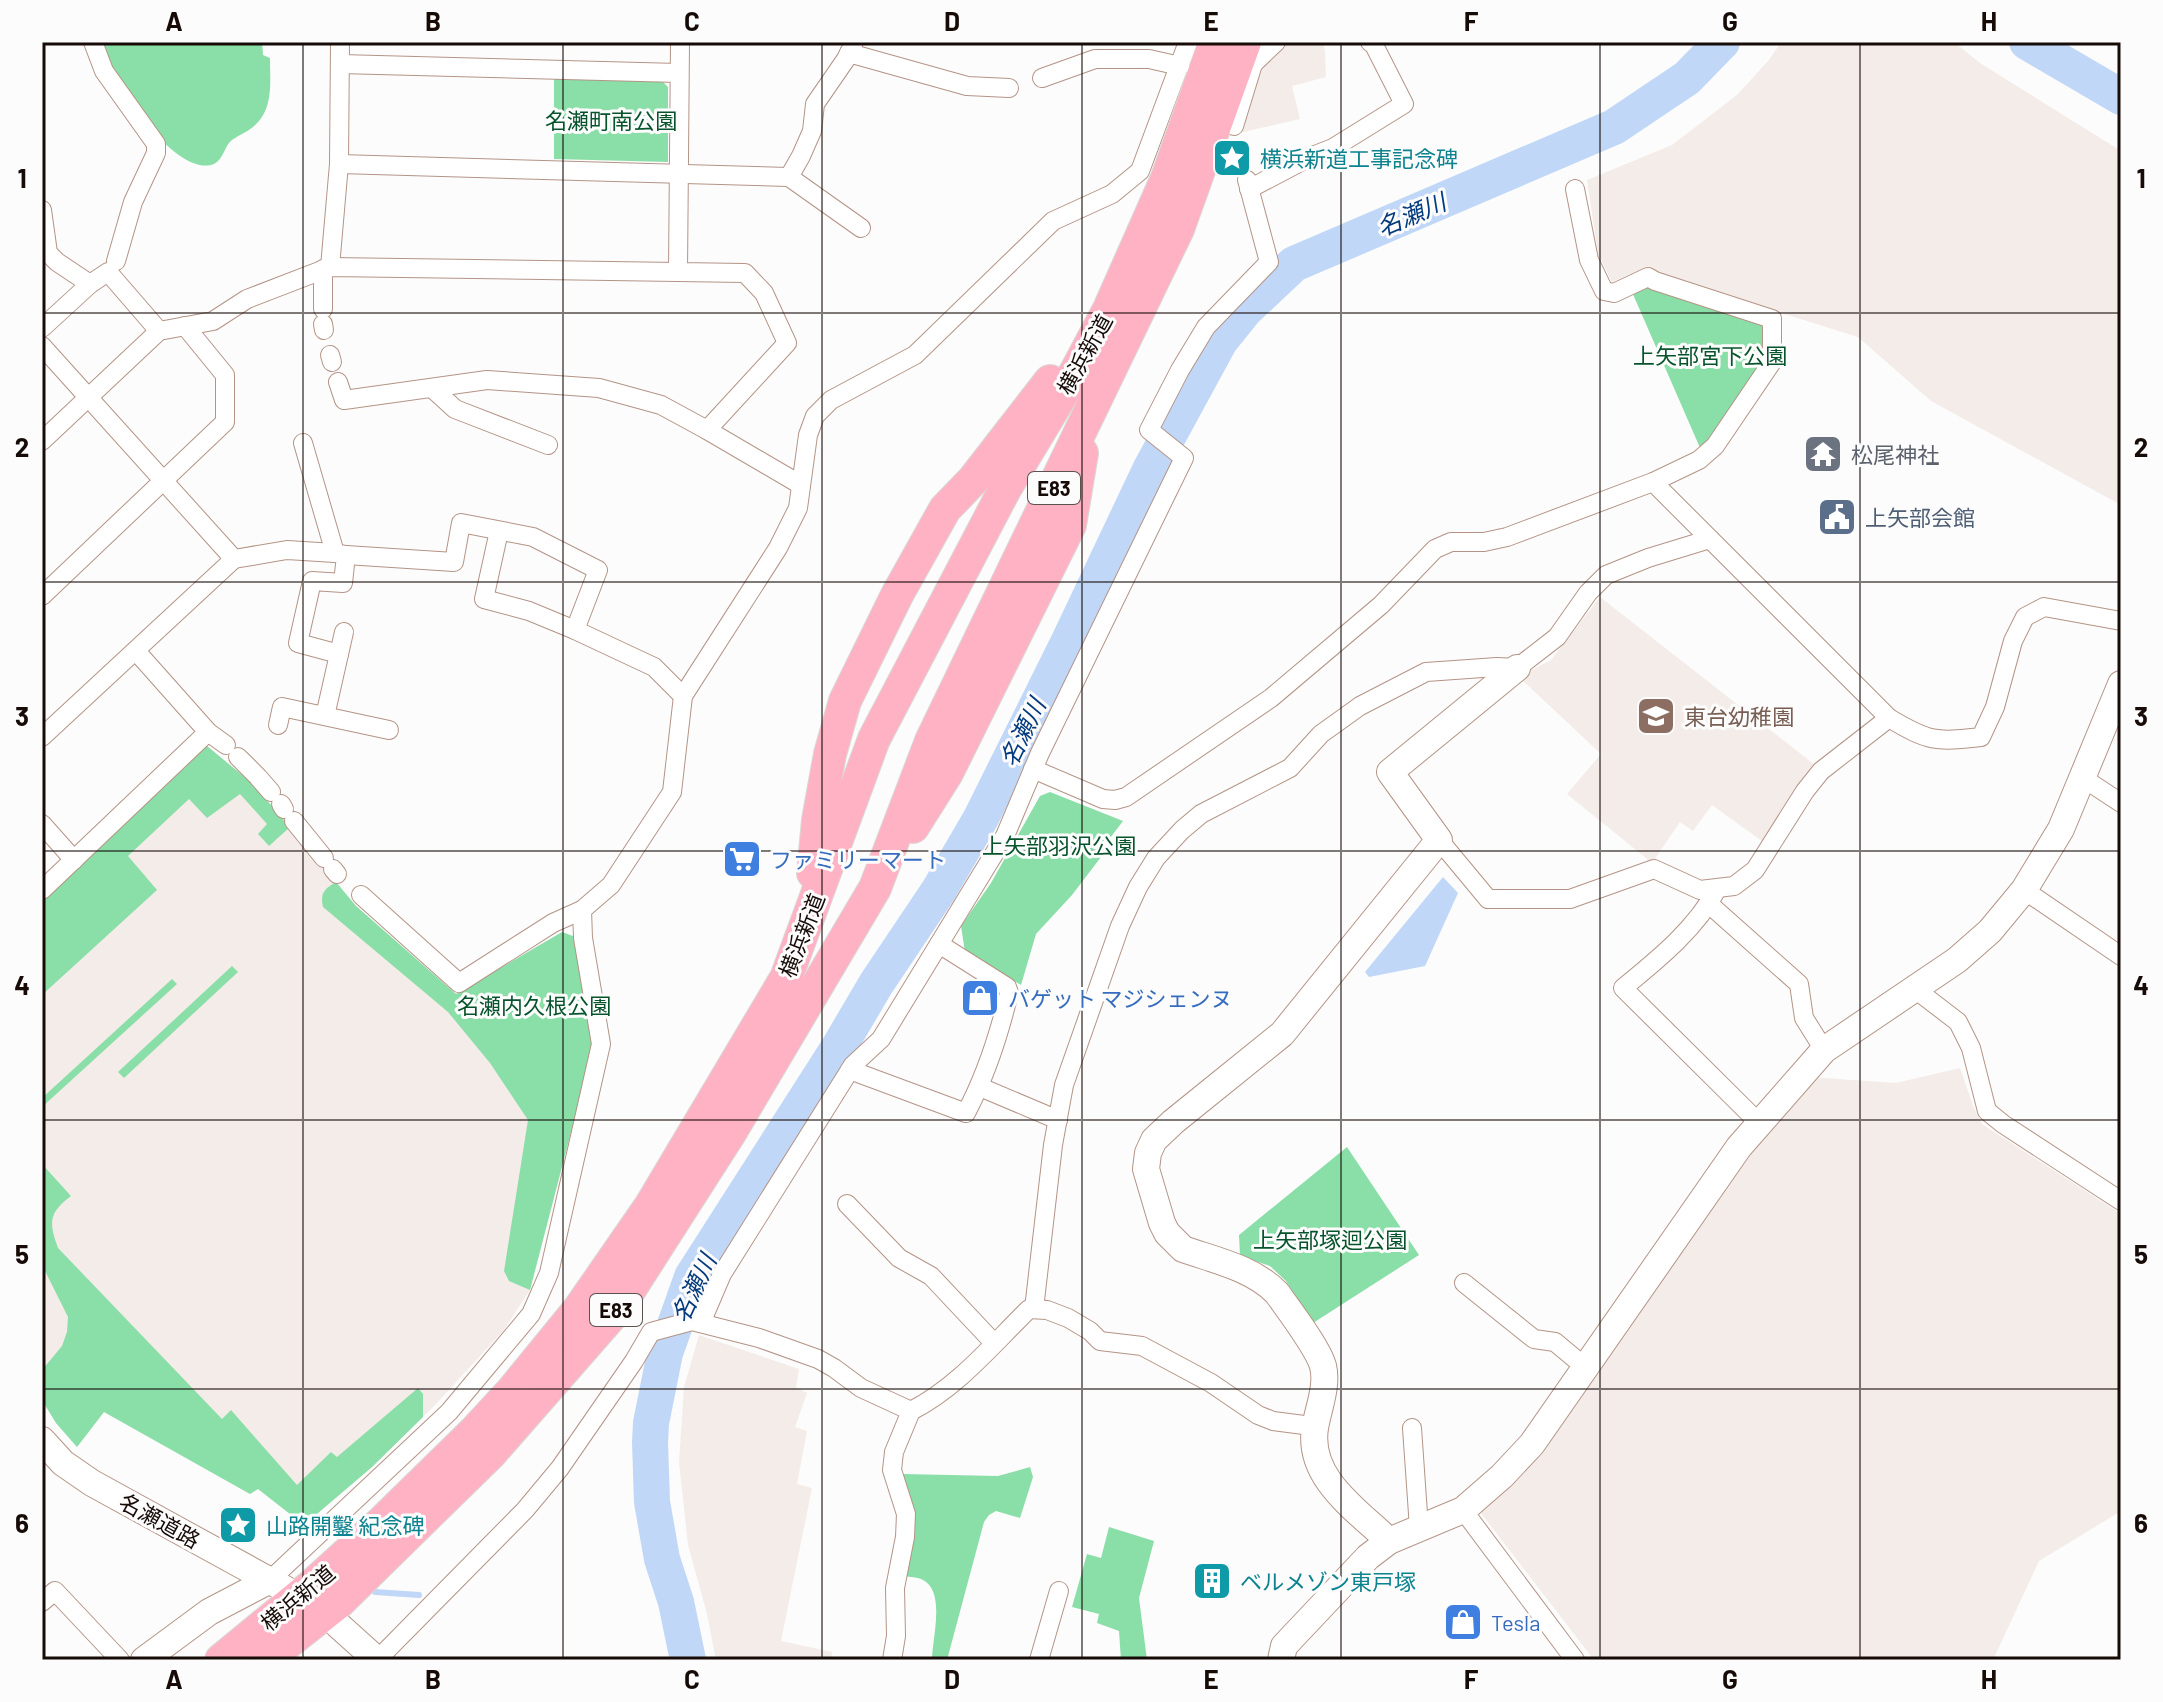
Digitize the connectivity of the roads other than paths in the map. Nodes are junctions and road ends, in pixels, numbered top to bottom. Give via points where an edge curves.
1 (93, 42) edge
2 (340, 42) edge
3 (680, 42) edge
4 (1188, 42) edge
5 (1215, 42) edge
6 (1276, 42) edge
7 (1370, 42) edge
8 (851, 47) edge
9 (1249, 53) edge
10 (340, 64) junction
11 (1180, 66) junction
12 (679, 73) junction
13 (1042, 78) dead end
14 (1230, 87) junction
15 (1009, 88) dead end
16 (1234, 126) joint
17 (339, 164) junction
18 (680, 173) junction
19 (789, 177) junction
20 (1575, 189) dead end
21 (42, 210) edge
22 (861, 228) dead end
23 (112, 267) junction
24 (327, 268) junction
25 (678, 272) junction
26 (90, 284) junction
27 (1109, 309) junction
28 (323, 321) dead end
29 (185, 326) junction
30 (42, 328) edge
31 (159, 331) junction
32 (42, 346) edge
33 (432, 388) junction
34 (341, 391) dead end
35 (90, 397) junction
36 (707, 430) junction
37 (42, 441) edge
38 (303, 443) dead end
39 (548, 445) dead end
40 (164, 480) junction
41 (1653, 482) junction
42 (801, 485) junction
43 (499, 531) junction
44 (1710, 539) junction
45 (341, 554) junction
46 (234, 559) junction
47 (42, 596) edge
48 (2121, 621) edge
49 (575, 630) junction
50 (344, 632) dead end
51 (136, 651) junction
52 (339, 654) junction
53 (1517, 668) junction
54 (2121, 684) edge
55 (683, 696) junction
56 (325, 716) junction
57 (1889, 718) junction
58 (278, 725) dead end
59 (208, 732) junction
60 (42, 737) edge
61 (368, 746) dead end
62 (1033, 769) junction
63 (2083, 778) junction
64 (2121, 803) edge
65 (42, 824) edge
66 (1439, 840) junction
67 (74, 860) junction
68 (42, 890) edge
69 (2024, 890) junction
70 (1713, 896) junction
71 (582, 910) junction
72 (810, 916) junction
73 (939, 944) junction
74 (2121, 956) edge
75 (1915, 989) junction
76 (1824, 1050) junction
77 (850, 1070) junction
78 (980, 1087) junction
79 (1058, 1120) junction
80 (1759, 1123) junction
81 (2121, 1201) edge
82 (847, 1204) dead end
83 (1464, 1283) dead end
84 (1034, 1309) junction
85 (696, 1322) junction
86 (994, 1343) junction
87 (1585, 1367) junction
88 (911, 1411) junction
89 (1412, 1428) dead end
90 (1315, 1429) junction
91 (42, 1440) edge
92 (1463, 1510) junction
93 (1419, 1528) junction
94 (1389, 1541) junction
95 (278, 1584) junction
96 (1059, 1591) dead end
97 (42, 1602) edge
98 (338, 1625) dead end
99 (120, 1660) edge
100 (144, 1660) edge
101 (221, 1660) edge
102 (266, 1660) edge
103 (377, 1660) edge
104 (892, 1660) edge
105 (1039, 1660) edge
106 (1281, 1660) edge
107 (1575, 1660) edge

1 - 23 street via 104,71 156,144
2 - 10 street
3 - 12 street
4 - 11 street
5 - 27 highway, 横浜新道 / E83 via 1167,178
6 - 9 street
7 - 62 street via 1404,104 1333,148 1248,185 1269,262 1206,327 1149,430 1184,458
8 - 15 street via 967,86
8 - 19 street via 815,104 812,131
9 - 14 highway
9 - 16 street
10 - 12 street
10 - 17 street
11 - 13 street via 1149,59 1095,59
11 - 42 street via 1140,171 1112,194 1053,221 915,355 831,400 815,416 808,435
12 - 18 street
14 - 16 highway
14 - 102 highway, 横浜新道 / E83 via 1178,229 931,741 875,888 730,1133 618,1308 491,1453 338,1603
17 - 18 street
17 - 24 street
18 - 19 street
18 - 25 street
19 - 22 street
20 - 41 street via 1589,260 1604,291 1614,293 1648,277 1772,319 1772,362 1715,446 1699,460
21 - 26 street via 48,253
23 - 26 street
23 - 31 street
24 - 25 street
24 - 28 street
24 - 29 street via 247,299 213,321
25 - 36 street via 745,273 764,293 787,343
26 - 30 street
27 - 72 highway, 横浜新道 / E83 via 1005,489 874,739
27 - 72 highway via 945,509 897,595 845,701 830,754
29 - 31 street
29 - 40 street via 225,375 225,422
31 - 35 street
32 - 35 street
33 - 34 street
33 - 36 street via 487,380 599,388 661,405
33 - 39 street via 455,409
35 - 37 street
35 - 40 street
36 - 42 street
38 - 45 street
40 - 46 street
40 - 47 street
41 - 44 street
41 - 62 street via 1507,537 1451,542 1435,549 1381,605 1271,698 1126,797 1103,799
42 - 55 street via 798,508 778,548
43 - 45 street via 461,523 454,562
43 - 49 street via 484,599
43 - 49 street via 533,537 598,570
44 - 53 street via 1606,575 1557,637
44 - 57 street
45 - 46 street via 287,550
45 - 52 street via 343,583 312,581 298,643
46 - 51 street
48 - 57 street via 2044,607 2025,617 1981,737 1946,741 1920,736
49 - 55 street via 654,667
50 - 52 street
51 - 59 street
51 - 60 street
52 - 56 street
53 - 66 street via 1390,772
53 - 79 street via 1426,672 1360,706 1321,734 1290,768 1201,814 1182,830 1156,858 1120,926 1070,1064
54 - 63 street
55 - 71 street via 672,792 611,885
56 - 58 street via 282,707
56 - 61 street via 381,728
57 - 70 street via 1821,771 1755,870
59 - 67 street
59 - 71 street via 258,777 344,880 459,983
62 - 73 street via 1005,836
63 - 64 street
63 - 69 street via 2061,829
65 - 67 street
66 - 70 street via 1488,899 1570,899 1654,869
66 - 90 street via 1282,1034 1173,1122 1148,1153 1146,1169 1162,1223 1174,1242 1270,1285 1319,1357 1323,1383
67 - 68 street
69 - 74 street
69 - 75 street via 1981,939
70 - 76 street via 1799,984 1804,1018
70 - 80 street via 1663,955 1623,988
71 - 95 street via 601,1044 549,1273 531,1314 449,1412
72 - 101 highway, 横浜新道 / E83 via 786,978 651,1205 579,1309 473,1433 310,1587
73 - 77 street via 881,1039
73 - 78 street via 1009,993
75 - 76 street
75 - 81 street via 1958,1022 1971,1048 1987,1111
76 - 80 street
77 - 78 street via 966,1113
77 - 85 street
78 - 79 street
79 - 84 street
80 - 87 street
82 - 86 street via 899,1258 931,1276
83 - 87 street via 1534,1339 1555,1342
84 - 86 street
84 - 90 street via 1068,1318 1100,1341 1142,1346 1219,1387 1258,1415
85 - 88 street via 818,1359 861,1388
85 - 103 street via 651,1332 560,1468 525,1510
86 - 88 street via 958,1380
87 - 92 street via 1532,1444
88 - 104 street via 892,1470 906,1514
89 - 93 street
90 - 94 street via 1313,1448 1322,1471
91 - 95 street, 名瀬道路 via 92,1483
92 - 93 street
92 - 107 street
93 - 94 street
94 - 106 street via 1284,1646
95 - 100 street via 209,1612
96 - 105 street
97 - 99 street via 55,1591
98 - 103 street

